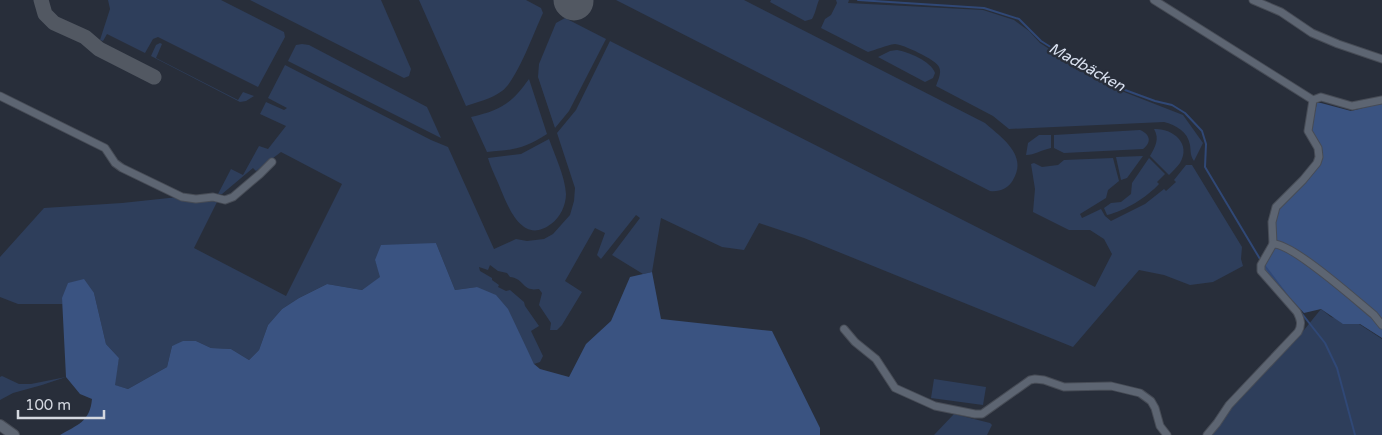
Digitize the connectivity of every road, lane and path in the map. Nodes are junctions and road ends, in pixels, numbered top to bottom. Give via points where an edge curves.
1 (1154, 0) edge
2 (1253, 0) edge
3 (1382, 59) edge
4 (0, 96) edge
5 (1313, 100) junction
6 (1382, 100) edge
7 (272, 162) dead end
8 (1273, 244) junction
9 (1382, 325) edge
10 (844, 329) dead end
11 (0, 425) edge
12 (13, 435) edge
13 (1167, 435) edge
14 (1207, 435) edge

1 - 5 street
2 - 3 street via 1281,12 1312,33
4 - 7 street via 105,148 122,168 189,199 213,196 225,200 233,197
5 - 6 street via 1321,97 1352,106
5 - 8 street via 1308,131 1320,157 1276,207 1272,222
8 - 9 street via 1282,245 1314,265
8 - 14 street via 1261,264 1261,271 1297,312 1301,326 1229,405
10 - 13 street via 876,359 894,388 935,406 982,414 1035,379 1064,386 1111,386 1148,397
11 - 12 street

